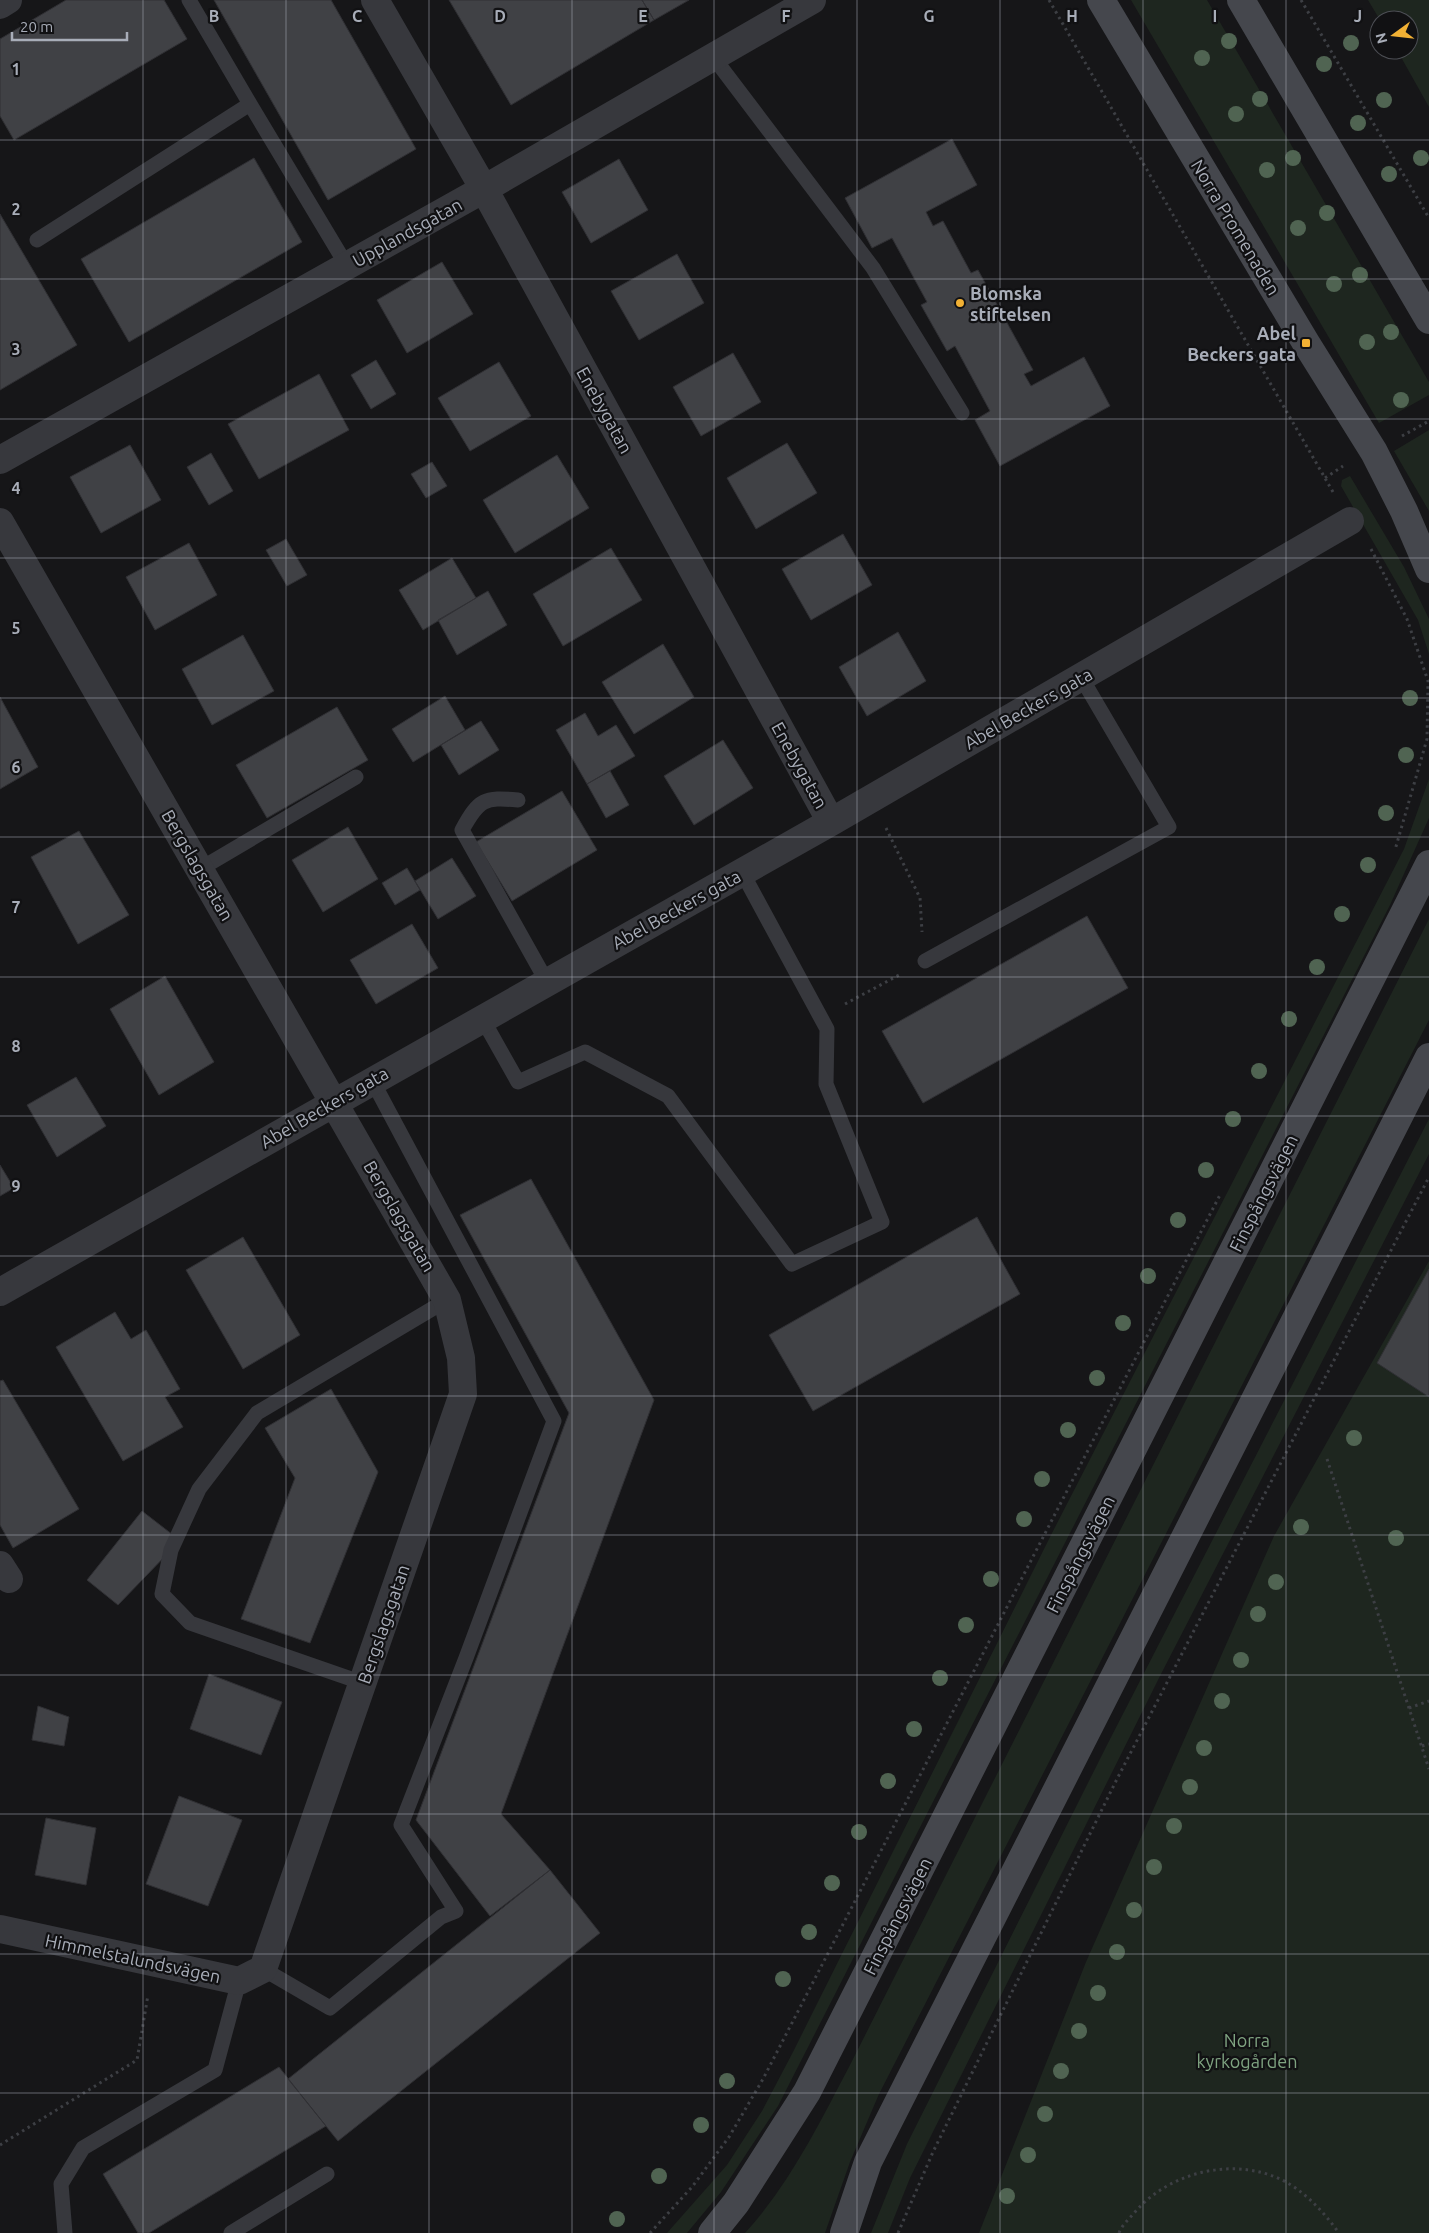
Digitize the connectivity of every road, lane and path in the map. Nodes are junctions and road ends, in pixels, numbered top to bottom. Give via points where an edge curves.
1 (8, 0) edge
2 (189, 0) edge
3 (375, 0) edge
4 (812, 0) edge
5 (1049, 0) edge
6 (1101, 0) edge
7 (1241, 0) edge
8 (1301, 0) edge
9 (0, 5) edge
10 (714, 58) junction
11 (250, 104) junction
12 (484, 189) junction
13 (1429, 218) edge
14 (37, 240) dead end
15 (347, 266) junction
16 (1429, 320) edge
17 (962, 413) dead end
18 (0, 460) edge
19 (0, 522) edge
20 (1350, 522) junction
21 (1429, 568) edge
22 (1082, 677) junction
23 (356, 777) dead end
24 (872, 798) junction
25 (518, 800) dead end
26 (831, 822) junction
27 (1394, 853) dead end
28 (1429, 864) edge
29 (200, 869) junction
30 (742, 872) junction
31 (925, 961) junction
32 (547, 982) junction
33 (820, 1017) junction
34 (482, 1018) junction
35 (1429, 1056) edge
36 (372, 1080) junction
37 (334, 1102) junction
38 (1429, 1177) edge
39 (1226, 1184) dead end
40 (0, 1292) edge
41 (447, 1300) junction
42 (1328, 1459) dead end
43 (363, 1683) junction
44 (1429, 1701) edge
45 (1409, 1708) junction
46 (1429, 1744) edge
47 (1422, 1746) junction
48 (1429, 1769) edge
49 (0, 1929) edge
50 (154, 1962) junction
51 (263, 1969) junction
52 (239, 1981) junction
53 (0, 2145) edge
54 (327, 2174) dead end
55 (65, 2233) edge
56 (231, 2233) edge
57 (650, 2233) edge
58 (712, 2233) edge
59 (844, 2233) edge
60 (898, 2233) edge
61 (1118, 2233) edge
62 (1339, 2233) edge

1 - 9 street
2 - 11 lane
3 - 12 street, Enebygatan
4 - 10 street, Upplandsgatan
5 - 20 path
6 - 21 main road, Norra Promenaden via 1374,452
7 - 16 main road
8 - 13 path
10 - 12 street, Upplandsgatan
10 - 17 lane via 873,268
11 - 14 lane
11 - 15 lane
12 - 15 street, Upplandsgatan
12 - 26 street, Enebygatan
15 - 18 street, Upplandsgatan
19 - 29 street, Bergslagsgatan
20 - 22 street, Abel Beckers gata
20 - 27 path via 1364,536 1407,619 1428,681 1427,739
22 - 24 street, Abel Beckers gata
22 - 31 lane via 1169,827
23 - 29 lane
24 - 26 street, Abel Beckers gata
24 - 31 path via 920,898
25 - 32 lane via 491,798 473,809 462,830
26 - 30 street, Abel Beckers gata
28 - 58 main road, Finspångsvägen via 808,2092 736,2203
29 - 37 street, Bergslagsgatan
30 - 32 street, Abel Beckers gata
30 - 33 lane
31 - 33 path
32 - 34 street, Abel Beckers gata
33 - 34 lane via 827,1029 826,1084 882,1222 792,1264 668,1096 585,1052 518,1082
34 - 36 street, Abel Beckers gata
35 - 59 main road via 868,2162
36 - 37 street, Abel Beckers gata
36 - 51 lane via 554,1421 401,1825 456,1911 441,1918 330,2008
37 - 40 street, Abel Beckers gata
37 - 41 street, Bergslagsgatan
38 - 60 path via 1117,1779 933,2152
39 - 57 path via 763,2079 692,2187
41 - 43 street, Bergslagsgatan via 461,1358 463,1394
41 - 43 lane via 257,1413 199,1489 171,1550 162,1594 190,1624
42 - 45 path
43 - 51 street, Bergslagsgatan
44 - 45 path
45 - 47 path
46 - 47 path
47 - 48 path
49 - 50 street, Himmelstalundsvägen
50 - 52 street, Himmelstalundsvägen
50 - 53 path via 137,2060
51 - 52 street, Himmelstalundsvägen
52 - 55 lane via 215,2070 83,2148 61,2184
54 - 56 lane
61 - 62 path via 1146,2199 1178,2178 1216,2169 1254,2171 1290,2184 1320,2207

